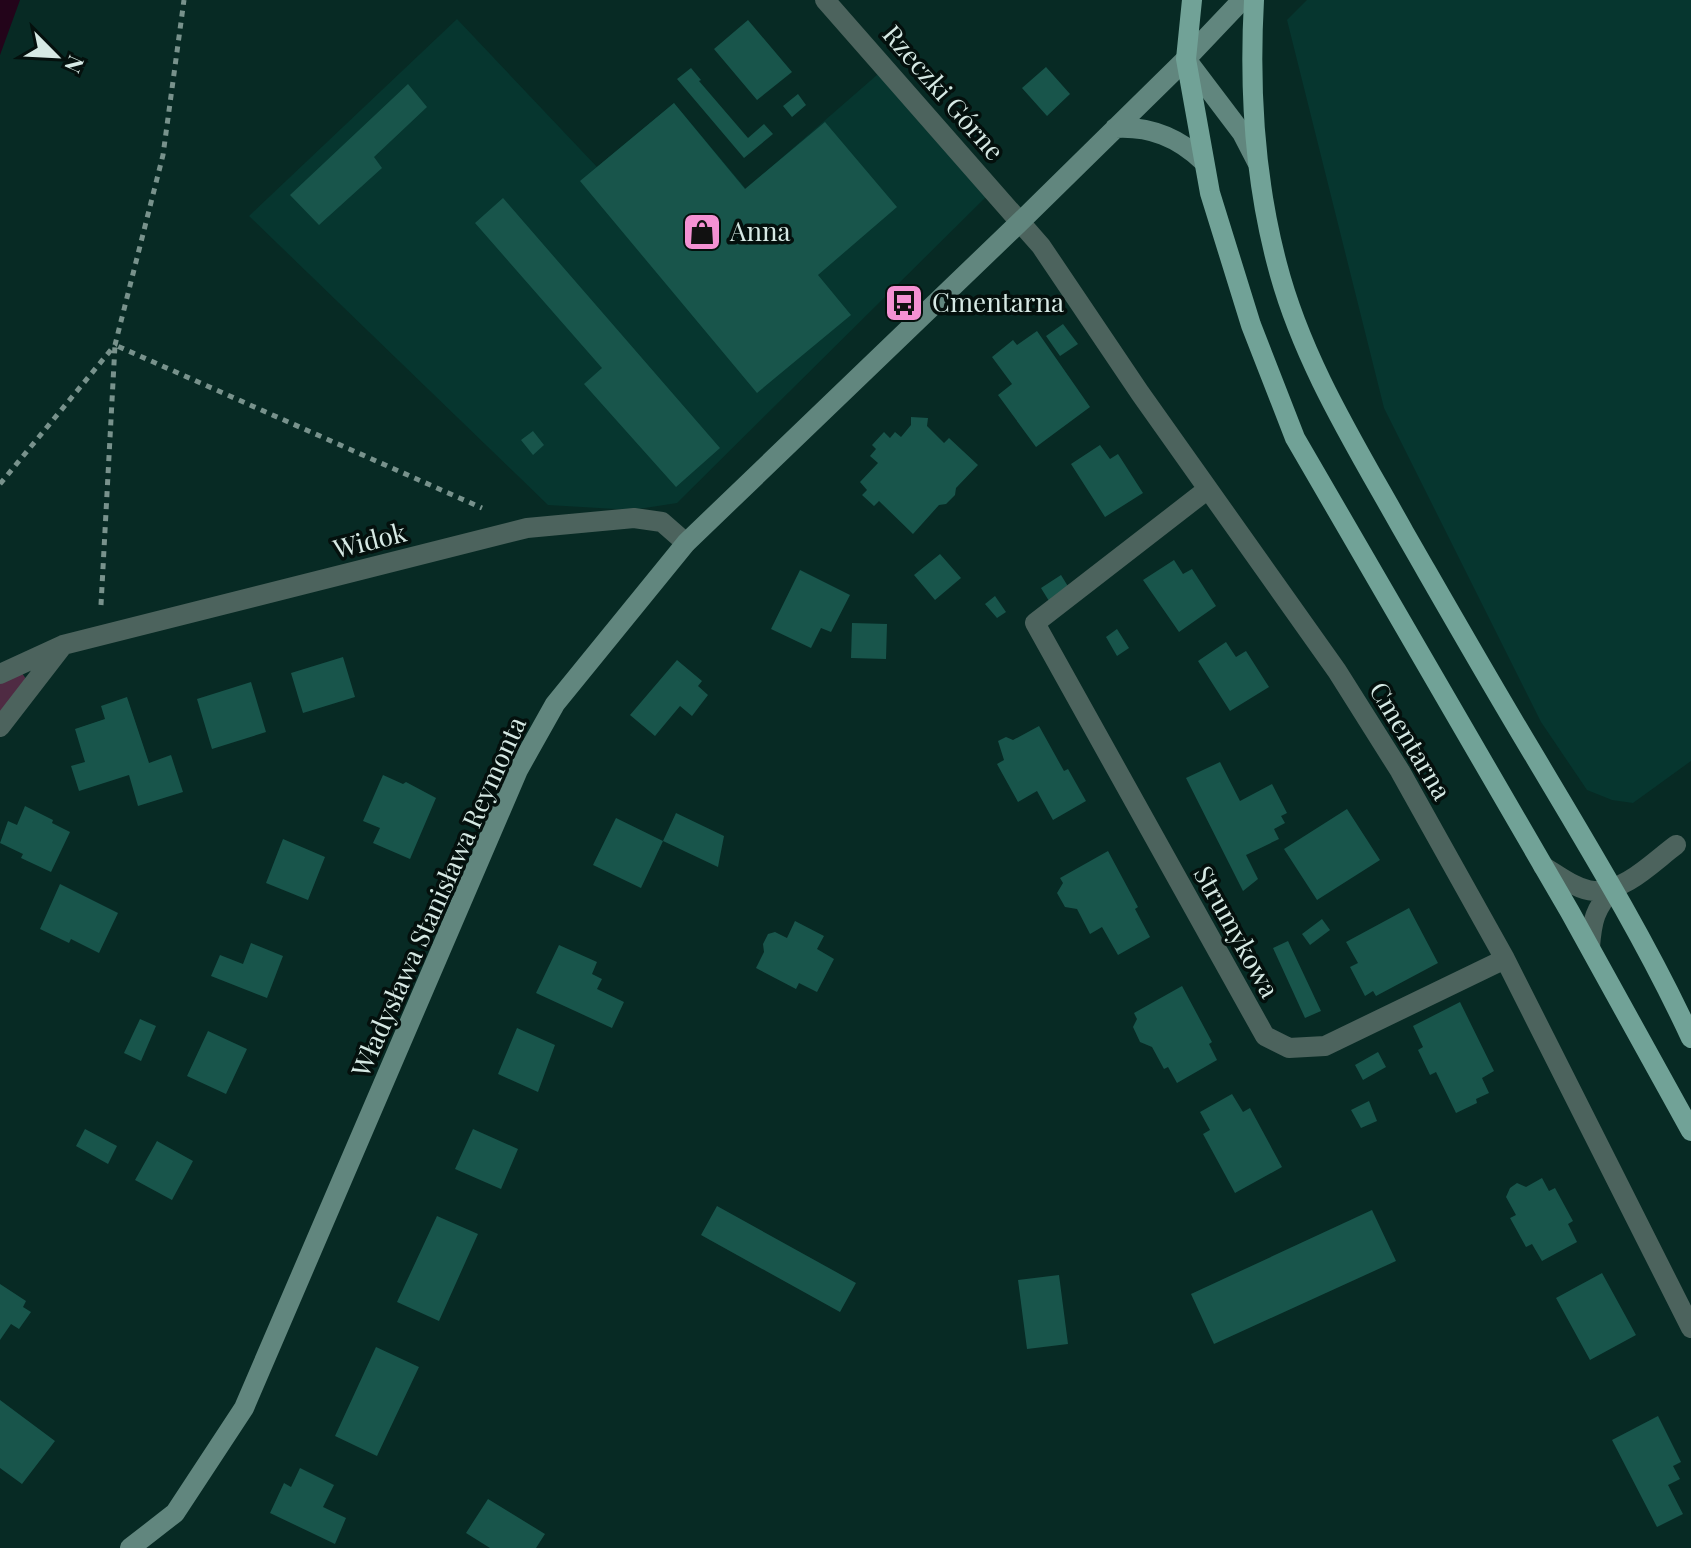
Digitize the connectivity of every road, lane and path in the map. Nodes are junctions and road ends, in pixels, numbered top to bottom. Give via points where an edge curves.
1 (184, 0) edge
2 (825, 0) edge
3 (1192, 0) edge
4 (1242, 0) edge
5 (1254, 0) edge
6 (1186, 59) junction
7 (1115, 128) junction
8 (1204, 162) junction
9 (1257, 162) junction
10 (1021, 221) junction
11 (115, 345) junction
12 (0, 484) edge
13 (1208, 489) junction
14 (527, 528) junction
15 (686, 543) junction
16 (100, 636) junction
17 (63, 645) junction
18 (0, 674) edge
19 (0, 727) edge
20 (1676, 845) dead end
21 (1543, 866) junction
22 (1613, 888) junction
23 (1590, 947) junction
24 (1505, 959) junction
25 (1691, 1038) edge
26 (1691, 1131) edge
27 (1691, 1328) edge
28 (130, 1548) edge

1 - 11 path via 163,155
2 - 10 street, Rzeczki Górne
3 - 6 main road
4 - 6 street, Władysława Stanisława Reymonta
5 - 9 main road via 1251,60
6 - 7 street, Władysława Stanisława Reymonta
6 - 8 main road
6 - 9 street via 1242,133
7 - 8 street via 1164,134
7 - 10 street, Władysława Stanisława Reymonta
8 - 21 main road via 1251,325 1295,438
9 - 22 main road via 1277,266 1327,394
10 - 13 street, Cmentarna
10 - 15 street, Władysława Stanisława Reymonta
11 - 12 path
11 - 14 path
11 - 16 path
13 - 24 street, Cmentarna via 1393,759
13 - 24 street, Strumykowa via 1035,623 1265,1036 1289,1048 1325,1046
14 - 15 street, Widok via 634,518 662,522
14 - 16 street, Widok
15 - 28 street, Władysława Stanisława Reymonta via 555,704 525,757 244,1408 175,1513
16 - 17 street, Widok
17 - 18 street, Widok
17 - 19 street
20 - 22 street
21 - 22 street via 1579,887
21 - 23 main road
22 - 23 street via 1593,918
22 - 25 main road
23 - 26 main road
24 - 27 street, Cmentarna

